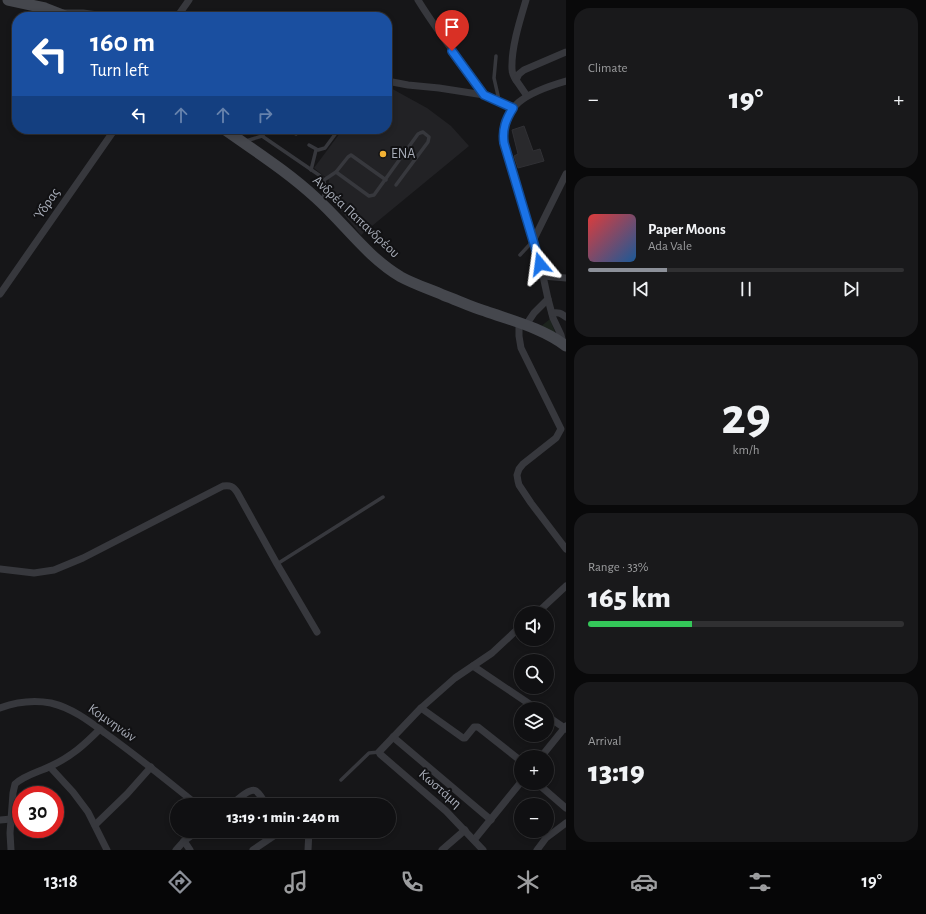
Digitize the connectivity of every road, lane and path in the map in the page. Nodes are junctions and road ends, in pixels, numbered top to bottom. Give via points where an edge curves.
1 (8, 0) edge
2 (189, 0) edge
3 (418, 0) edge
4 (526, 0) edge
5 (44, 4) edge
6 (58, 12) edge
7 (181, 12) edge
8 (566, 52) edge
9 (496, 56) dead end
10 (516, 80) junction
11 (566, 81) edge
12 (392, 82) edge
13 (484, 95) junction
14 (527, 96) junction
15 (499, 101) junction
16 (513, 108) junction
17 (112, 134) edge
18 (231, 134) edge
19 (335, 134) edge
20 (262, 136) joint
21 (243, 142) junction
22 (309, 145) dead end
23 (316, 150) junction
24 (312, 170) junction
25 (336, 172) junction
26 (566, 174) edge
27 (324, 180) junction
28 (386, 180) junction
29 (396, 185) dead end
30 (322, 204) junction
31 (533, 241) junction
32 (520, 255) dead end
33 (543, 276) junction
34 (566, 278) edge
35 (0, 294) edge
36 (548, 298) junction
37 (552, 313) junction
38 (566, 317) edge
39 (523, 324) junction
40 (564, 344) edge
41 (563, 427) edge
42 (383, 497) dead end
43 (566, 550) edge
44 (277, 564) junction
45 (0, 569) edge
46 (566, 586) edge
47 (544, 606) edge
48 (317, 632) dead end
49 (514, 633) edge
50 (473, 666) junction
51 (527, 702) edge
52 (0, 708) edge
53 (421, 708) junction
54 (554, 720) edge
55 (566, 728) edge
56 (100, 729) junction
57 (393, 737) junction
58 (547, 750) edge
59 (379, 751) junction
60 (514, 755) edge
61 (50, 767) junction
62 (151, 767) junction
63 (341, 780) dead end
64 (15, 786) edge
65 (515, 790) edge
66 (545, 790) edge
67 (189, 798) edge
68 (240, 798) edge
69 (261, 798) edge
70 (566, 808) edge
71 (12, 819) joint
72 (0, 820) edge
73 (491, 820) junction
74 (566, 823) edge
75 (95, 825) junction
76 (465, 830) junction
77 (189, 838) edge
78 (271, 838) edge
79 (309, 838) edge
80 (474, 840) junction
81 (184, 842) junction
82 (11, 850) edge
83 (107, 850) edge
84 (176, 850) edge
85 (190, 850) edge
86 (253, 850) edge
87 (308, 850) edge
88 (442, 850) edge
89 (483, 850) edge
90 (537, 850) edge

1 - 5 main road
2 - 7 street
3 - 13 street
4 - 10 street via 512,61
5 - 6 main road
8 - 10 street via 522,71
9 - 15 lane via 494,78
10 - 14 street
11 - 14 street
12 - 13 street
13 - 15 street
14 - 16 street
15 - 16 street
16 - 31 street via 505,124 504,143
17 - 35 street, Ύδρας
18 - 21 main road, Ανδρέα Παπανδρέου
19 - 23 lane via 325,148
20 - 21 lane
20 - 24 lane
21 - 30 main road, Ανδρέα Παπανδρέου
22 - 23 lane
23 - 24 lane
24 - 27 lane
25 - 27 lane
25 - 28 lane via 371,196
25 - 28 lane via 351,155
26 - 31 street
27 - 30 lane
28 - 29 lane via 418,134 424,132 429,137 428,142
30 - 39 main road, Ανδρέα Παπανδρέου via 365,248 401,277
31 - 32 lane
31 - 33 street
33 - 34 street
33 - 36 street
36 - 37 street
36 - 39 street
37 - 38 street via 557,312
37 - 40 street
39 - 40 main road, Ανδρέα Παπανδρέου via 542,331
39 - 41 street via 519,336 520,348
41 - 43 street via 556,438 523,464 517,478 522,490
42 - 44 lane
44 - 45 street via 237,492 228,485 54,570 34,573
44 - 48 street
46 - 47 street
49 - 50 street
50 - 51 street
50 - 53 street
52 - 56 street, Κομνηνών via 26,702 51,703 76,713
53 - 57 street
53 - 60 street via 463,738 474,727 478,727
54 - 55 street
55 - 58 street
56 - 61 street via 78,750
56 - 62 street, Κομνηνών
57 - 59 street
57 - 73 street
59 - 63 lane via 369,753
59 - 76 street, Κωστάμη
61 - 64 street
61 - 75 street via 73,792
62 - 67 street, Κομνηνών
62 - 75 street
65 - 73 street
66 - 70 street
68 - 69 street via 253,790
71 - 72 street
71 - 82 street
73 - 80 street
74 - 90 street via 546,838
75 - 83 street
76 - 80 street, Κωστάμη
76 - 88 street
77 - 81 street
78 - 86 street
79 - 87 street
80 - 89 street, Κωστάμη
81 - 84 street
81 - 85 street

